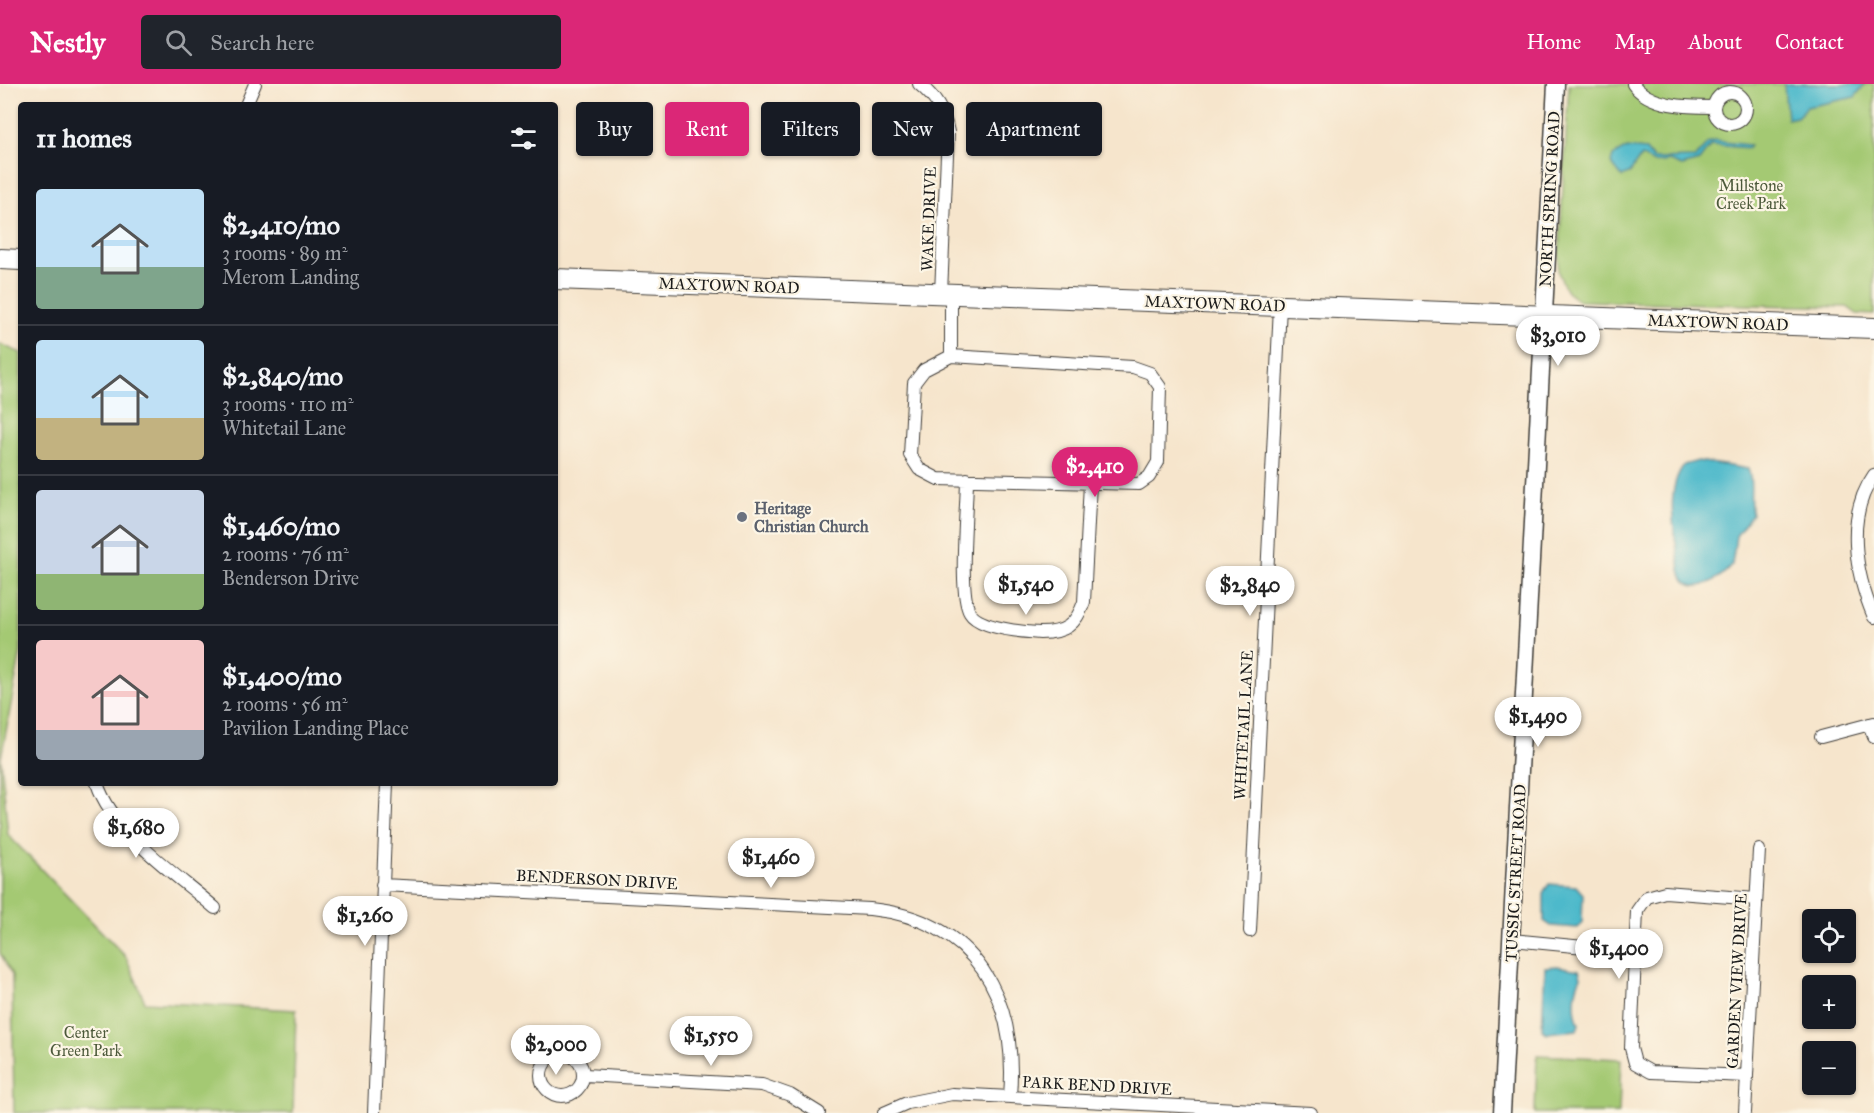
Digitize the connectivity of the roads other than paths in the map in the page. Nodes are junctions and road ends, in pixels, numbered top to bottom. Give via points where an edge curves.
1 (255, 84) edge
2 (919, 84) edge
3 (1556, 84) edge
4 (1633, 84) edge
5 (933, 88) edge
6 (247, 102) edge
7 (1713, 107) dead end
8 (0, 260) edge
9 (18, 260) edge
10 (558, 279) edge
11 (946, 293) junction
12 (1280, 306) junction
13 (1542, 314) junction
14 (1874, 328) edge
15 (951, 357) junction
16 (1539, 418) joint
17 (1874, 476) edge
18 (967, 479) junction
19 (1090, 483) junction
20 (1874, 617) edge
21 (1872, 723) edge
22 (1821, 737) dead end
23 (1874, 737) edge
24 (98, 786) edge
25 (387, 786) edge
26 (1760, 850) dead end
27 (382, 885) junction
28 (1756, 899) junction
29 (215, 908) dead end
30 (1250, 930) dead end
31 (1512, 940) junction
32 (1636, 952) junction
33 (585, 1076) dead end
34 (1747, 1076) junction
35 (1010, 1096) junction
36 (1148, 1109) edge
37 (374, 1113) edge
38 (819, 1113) edge
39 (884, 1113) edge
40 (1311, 1113) edge
41 (1502, 1113) edge
42 (1745, 1113) edge

1 - 6 street
2 - 5 street, WAKE DRIVE
3 - 13 main road, NORTH SPRING ROAD
4 - 7 street via 1658,100 1680,106
5 - 11 street, WAKE DRIVE via 948,132
8 - 9 main road
10 - 11 main road, MAXTOWN ROAD
11 - 12 main road, MAXTOWN ROAD
11 - 15 street, WAKE DRIVE
12 - 13 main road, MAXTOWN ROAD
12 - 30 street, WHITETAIL LANE
13 - 14 main road, MAXTOWN ROAD
13 - 16 main road, NORTH SPRING ROAD
15 - 18 street via 924,370 914,383 910,455 919,469 938,479
15 - 19 street via 1133,367 1150,373 1160,387 1158,462 1139,484
16 - 31 main road, TUSSIC STREET ROAD
17 - 20 street via 1859,503 1856,526 1861,578
18 - 19 street
18 - 19 street via 965,595 970,614 987,626 1040,633 1063,630 1078,619 1084,602
21 - 22 street
21 - 23 street
24 - 29 street via 126,830
25 - 27 street
26 - 28 street, GARDEN VIEW DRIVE
27 - 35 street, BENDERSON DRIVE via 870,909 900,914 951,939 978,963 990,980 1009,1030
27 - 37 street
28 - 32 street via 1665,892 1647,897 1637,911
28 - 34 street, GARDEN VIEW DRIVE
31 - 32 street
31 - 41 main road, TUSSIC STREET ROAD
32 - 34 street via 1631,1048 1635,1063 1651,1072
33 - 38 street via 762,1085 790,1095
34 - 42 street, GARDEN VIEW DRIVE
35 - 36 street, PARK BEND DRIVE
35 - 39 street, PARK BEND DRIVE via 929,1097
36 - 40 street, PARK BEND DRIVE

